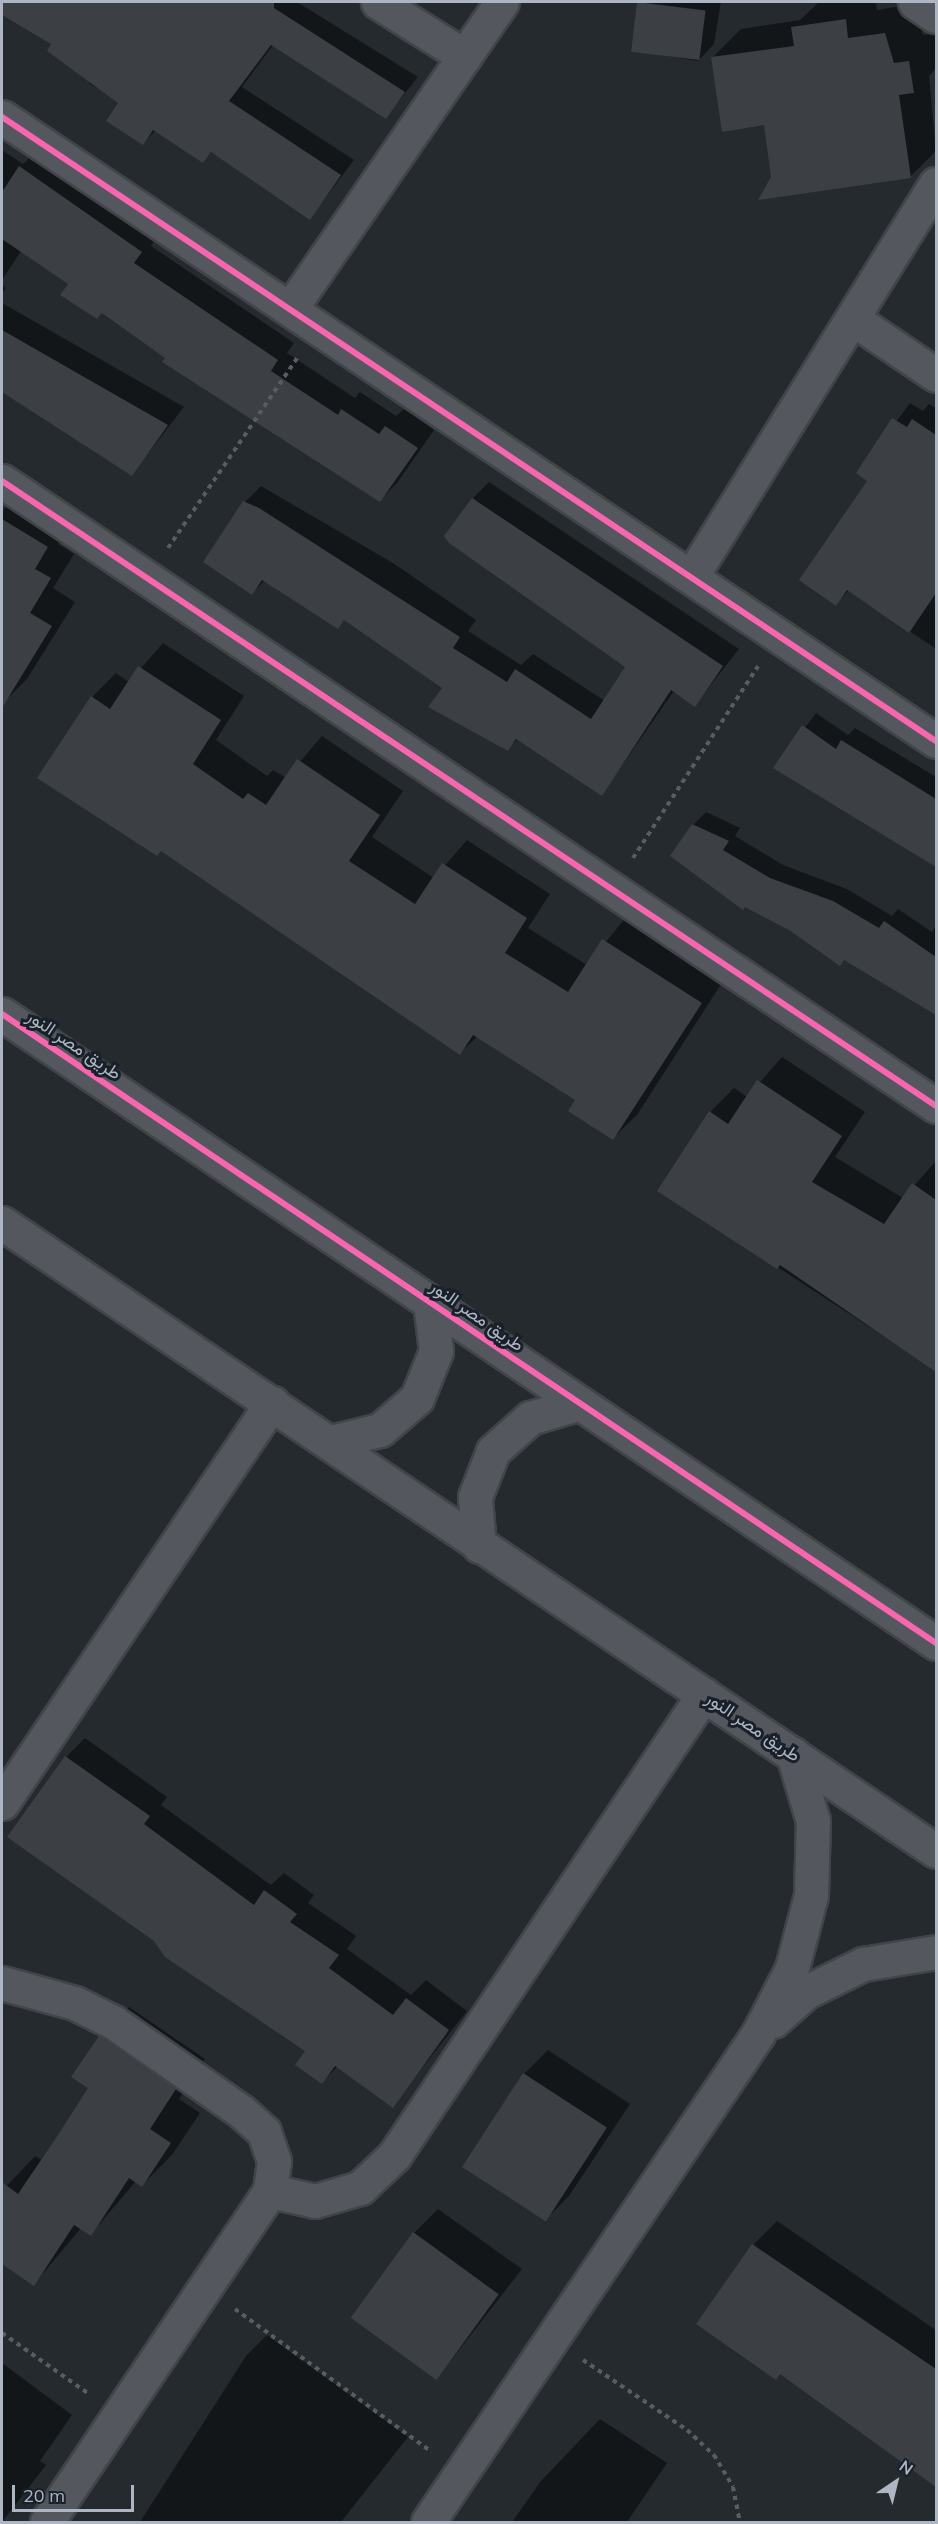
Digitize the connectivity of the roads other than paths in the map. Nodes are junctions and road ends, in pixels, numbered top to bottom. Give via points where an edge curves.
1 (378, 2) edge
2 (502, 2) edge
3 (915, 2) edge
4 (936, 16) edge
5 (464, 56) junction
6 (2, 117) edge
7 (936, 184) edge
8 (290, 309) junction
9 (853, 319) junction
10 (936, 375) edge
11 (2, 481) edge
12 (691, 577) junction
13 (936, 741) edge
14 (2, 1014) edge
15 (936, 1106) edge
16 (2, 1223) edge
17 (430, 1302) junction
18 (272, 1403) junction
19 (577, 1404) junction
20 (331, 1442) junction
21 (479, 1546) junction
22 (936, 1643) edge
23 (704, 1694) junction
24 (793, 1754) junction
25 (2, 1803) edge
26 (936, 1851) edge
27 (936, 1952) edge
28 (2, 1983) edge
29 (759, 2034) junction
30 (270, 2191) junction
31 (47, 2523) edge
32 (428, 2523) edge

1 - 5 street
2 - 5 street
3 - 4 street
5 - 8 street
6 - 8 street
7 - 9 street
8 - 12 street
9 - 10 street
9 - 12 street
11 - 15 street
12 - 13 street
14 - 17 street, طريق مصر النور
16 - 18 street, طريق مصر النور
17 - 19 street, طريق مصر النور
17 - 20 street via 436,1351 417,1398 380,1430
18 - 20 street, طريق مصر النور
18 - 25 street
19 - 21 street via 530,1418 493,1451 475,1497
19 - 22 street, طريق مصر النور
20 - 21 street, طريق مصر النور
21 - 23 street, طريق مصر النور
23 - 24 street, طريق مصر النور
23 - 30 street via 394,2156 360,2188 315,2201
24 - 26 street, طريق مصر النور
24 - 29 street via 813,1821 811,1895 792,1968
27 - 29 street via 863,1964 806,1992
28 - 30 street via 75,2003 113,2022 242,2112 264,2132 274,2161
29 - 32 street
30 - 31 street

